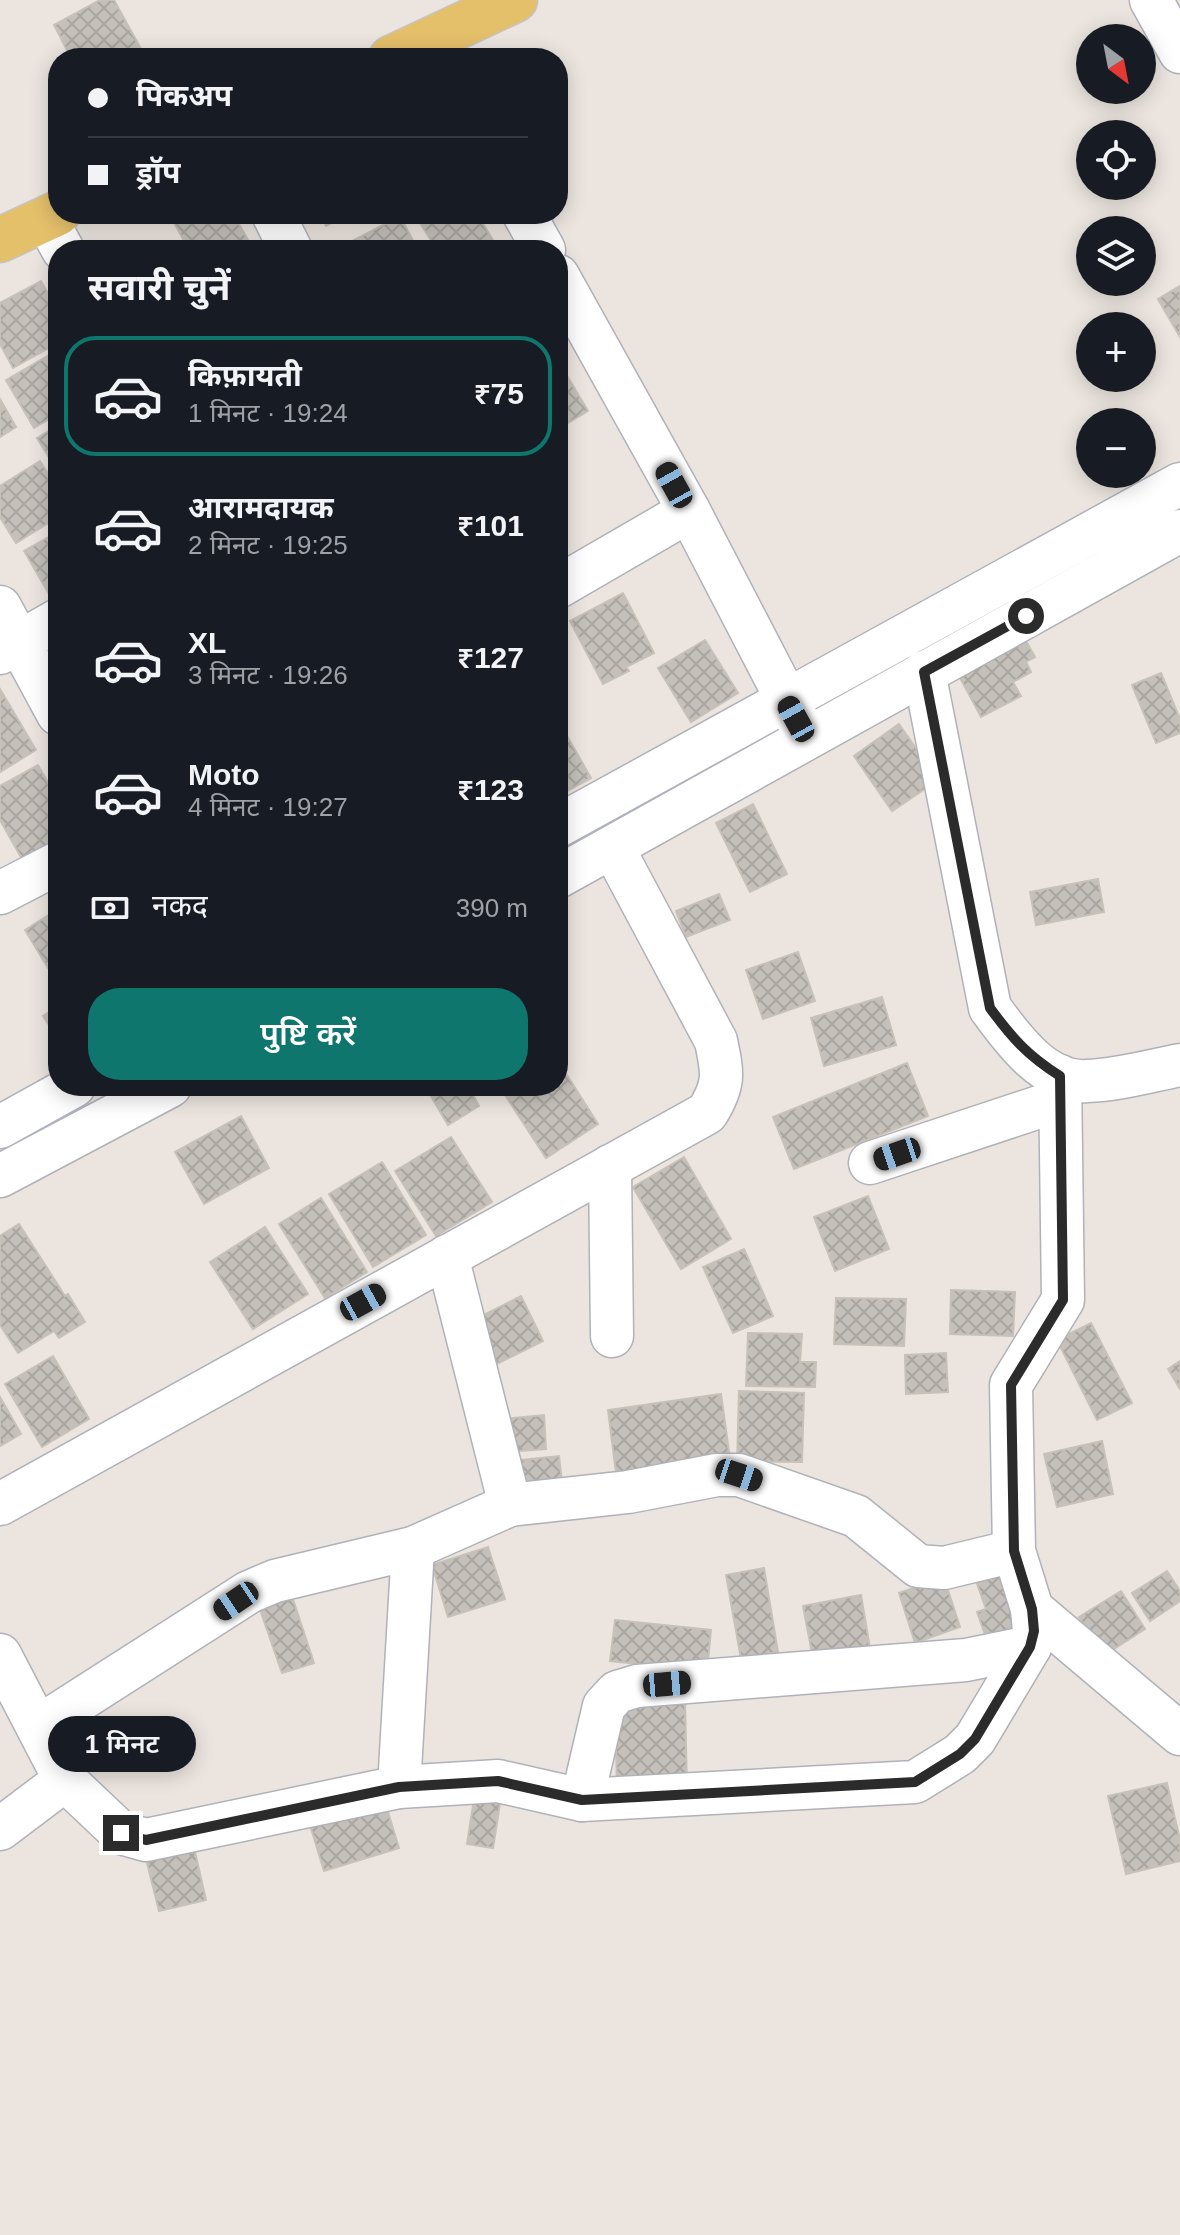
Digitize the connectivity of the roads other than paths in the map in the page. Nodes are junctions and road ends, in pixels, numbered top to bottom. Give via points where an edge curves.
1 (515, 0) edge
2 (1151, 0) edge
3 (426, 48) edge
4 (1180, 52) edge
5 (56, 227) edge
6 (0, 240) edge
7 (568, 294) edge
8 (1180, 484) edge
9 (689, 511) junction
10 (1180, 531) edge
11 (568, 581) edge
12 (48, 623) edge
13 (7, 634) edge
14 (924, 672) junction
15 (48, 698) edge
16 (786, 700) junction
17 (807, 738) junction
18 (568, 820) edge
19 (613, 848) junction
20 (48, 868) edge
21 (568, 872) edge
22 (0, 893) edge
23 (1180, 1065) edge
24 (1060, 1088) junction
25 (56, 1096) edge
26 (151, 1096) edge
27 (0, 1127) edge
28 (870, 1163) dead end
29 (610, 1166) junction
30 (0, 1176) edge
31 (447, 1256) junction
32 (612, 1336) dead end
33 (0, 1504) edge
34 (510, 1505) junction
35 (413, 1548) junction
36 (1014, 1551) junction
37 (1031, 1628) junction
38 (0, 1655) edge
39 (38, 1727) junction
40 (1180, 1734) edge
41 (65, 1780) junction
42 (399, 1787) junction
43 (582, 1800) junction
44 (0, 1829) edge

1 - 3 main road
2 - 4 street
5 - 6 main road
7 - 9 street
8 - 16 street
9 - 11 street
9 - 16 street
10 - 14 street
12 - 13 street
13 - 15 street
14 - 17 street
14 - 24 street via 990,1008
16 - 17 street
16 - 18 street
17 - 19 street
19 - 21 street
19 - 29 street via 716,1041 723,1074 707,1113
20 - 22 street
23 - 24 street
24 - 28 street
24 - 36 street via 1063,1300 1011,1385
25 - 27 street
26 - 30 street
29 - 31 street
29 - 32 street
31 - 33 street
31 - 34 street
34 - 35 street
34 - 36 street via 739,1475 856,1516 918,1566 944,1568
35 - 39 street via 249,1592
35 - 42 street
36 - 37 street
37 - 40 street
37 - 43 street via 975,1739 915,1782
37 - 43 street via 966,1660 637,1686 617,1692 604,1706
38 - 39 street
39 - 41 street
41 - 42 street via 121,1833 146,1840
41 - 44 street
42 - 43 street via 498,1781

